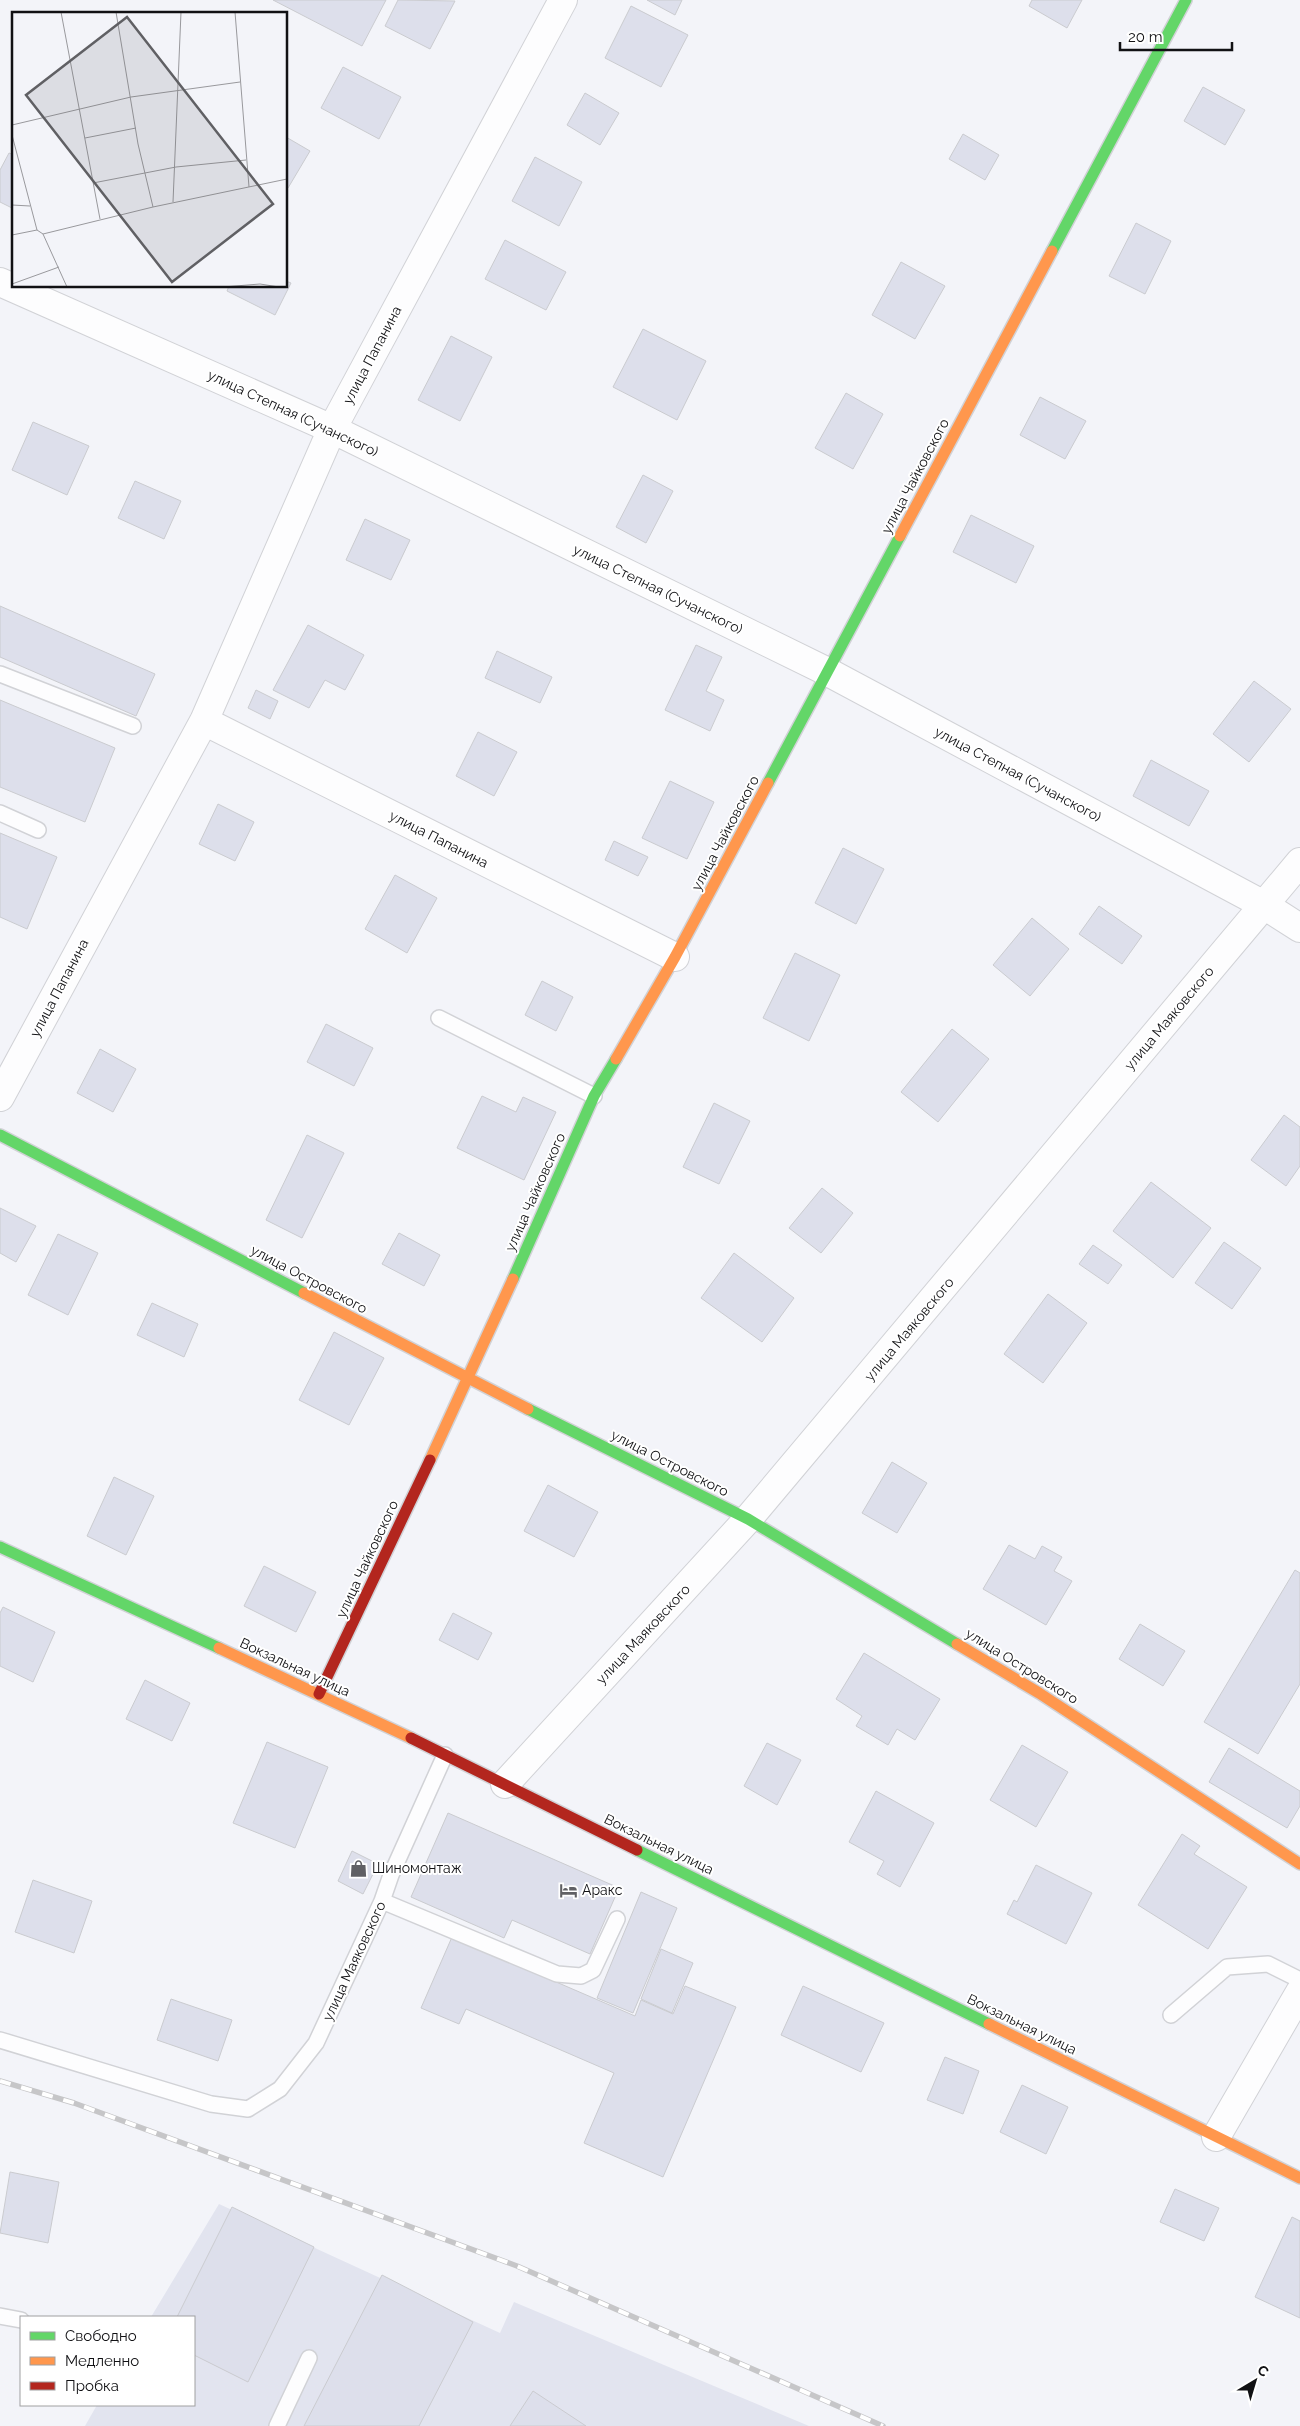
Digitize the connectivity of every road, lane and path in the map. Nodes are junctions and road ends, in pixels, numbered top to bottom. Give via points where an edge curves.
1 (563, 0) edge
2 (1186, 0) edge
3 (0, 282) edge
4 (12, 287) edge
5 (14, 288) edge
6 (332, 429) junction
7 (828, 672) junction
8 (0, 674) edge
9 (204, 721) junction
10 (133, 726) dead end
11 (0, 813) edge
12 (38, 830) dead end
13 (1300, 862) edge
14 (1264, 905) junction
15 (1300, 928) edge
16 (675, 957) junction
17 (439, 1018) dead end
18 (594, 1096) junction
19 (0, 1097) edge
20 (0, 1135) edge
21 (469, 1379) junction
22 (748, 1519) junction
23 (0, 1547) edge
24 (320, 1694) junction
25 (445, 1755) junction
26 (505, 1784) junction
27 (1300, 1864) edge
28 (382, 1901) junction
29 (617, 1919) dead end
30 (1300, 1980) edge
31 (1300, 1992) edge
32 (1171, 2015) dead end
33 (0, 2040) edge
34 (1216, 2137) junction
35 (1300, 2178) edge
36 (0, 2316) edge
37 (20, 2320) edge
38 (309, 2358) dead end
39 (277, 2426) edge

1 - 6 street, улица Папанина
2 - 7 street, улица Чайковского
3 - 4 street, улица Степная (Сучанского)
5 - 6 street, улица Степная (Сучанского)
6 - 7 street, улица Степная (Сучанского)
6 - 9 street, улица Папанина
7 - 14 street, улица Степная (Сучанского)
7 - 16 street, улица Чайковского
8 - 10 lane
9 - 16 street, улица Папанина
9 - 19 street, улица Папанина
11 - 12 lane
13 - 14 street, улица Маяковского
14 - 15 street, улица Степная (Сучанского)
14 - 22 street, улица Маяковского
16 - 18 street, улица Чайковского
17 - 18 lane
18 - 21 street, улица Чайковского
20 - 21 street, улица Островского
21 - 22 street, улица Островского
21 - 24 street, улица Чайковского
22 - 26 street, улица Маяковского
22 - 27 street, улица Островского via 1039,1693
23 - 24 street, Вокзальная улица
24 - 25 street, Вокзальная улица
25 - 26 street, Вокзальная улица
25 - 28 lane, улица Маяковского
26 - 34 street, Вокзальная улица
28 - 29 lane via 557,1974 581,1976 593,1970
28 - 33 lane, улица Маяковского via 316,2043 280,2089 248,2109 211,2104
30 - 32 lane via 1268,1964 1227,1967
31 - 34 street
34 - 35 street, Вокзальная улица
36 - 37 lane
38 - 39 lane

